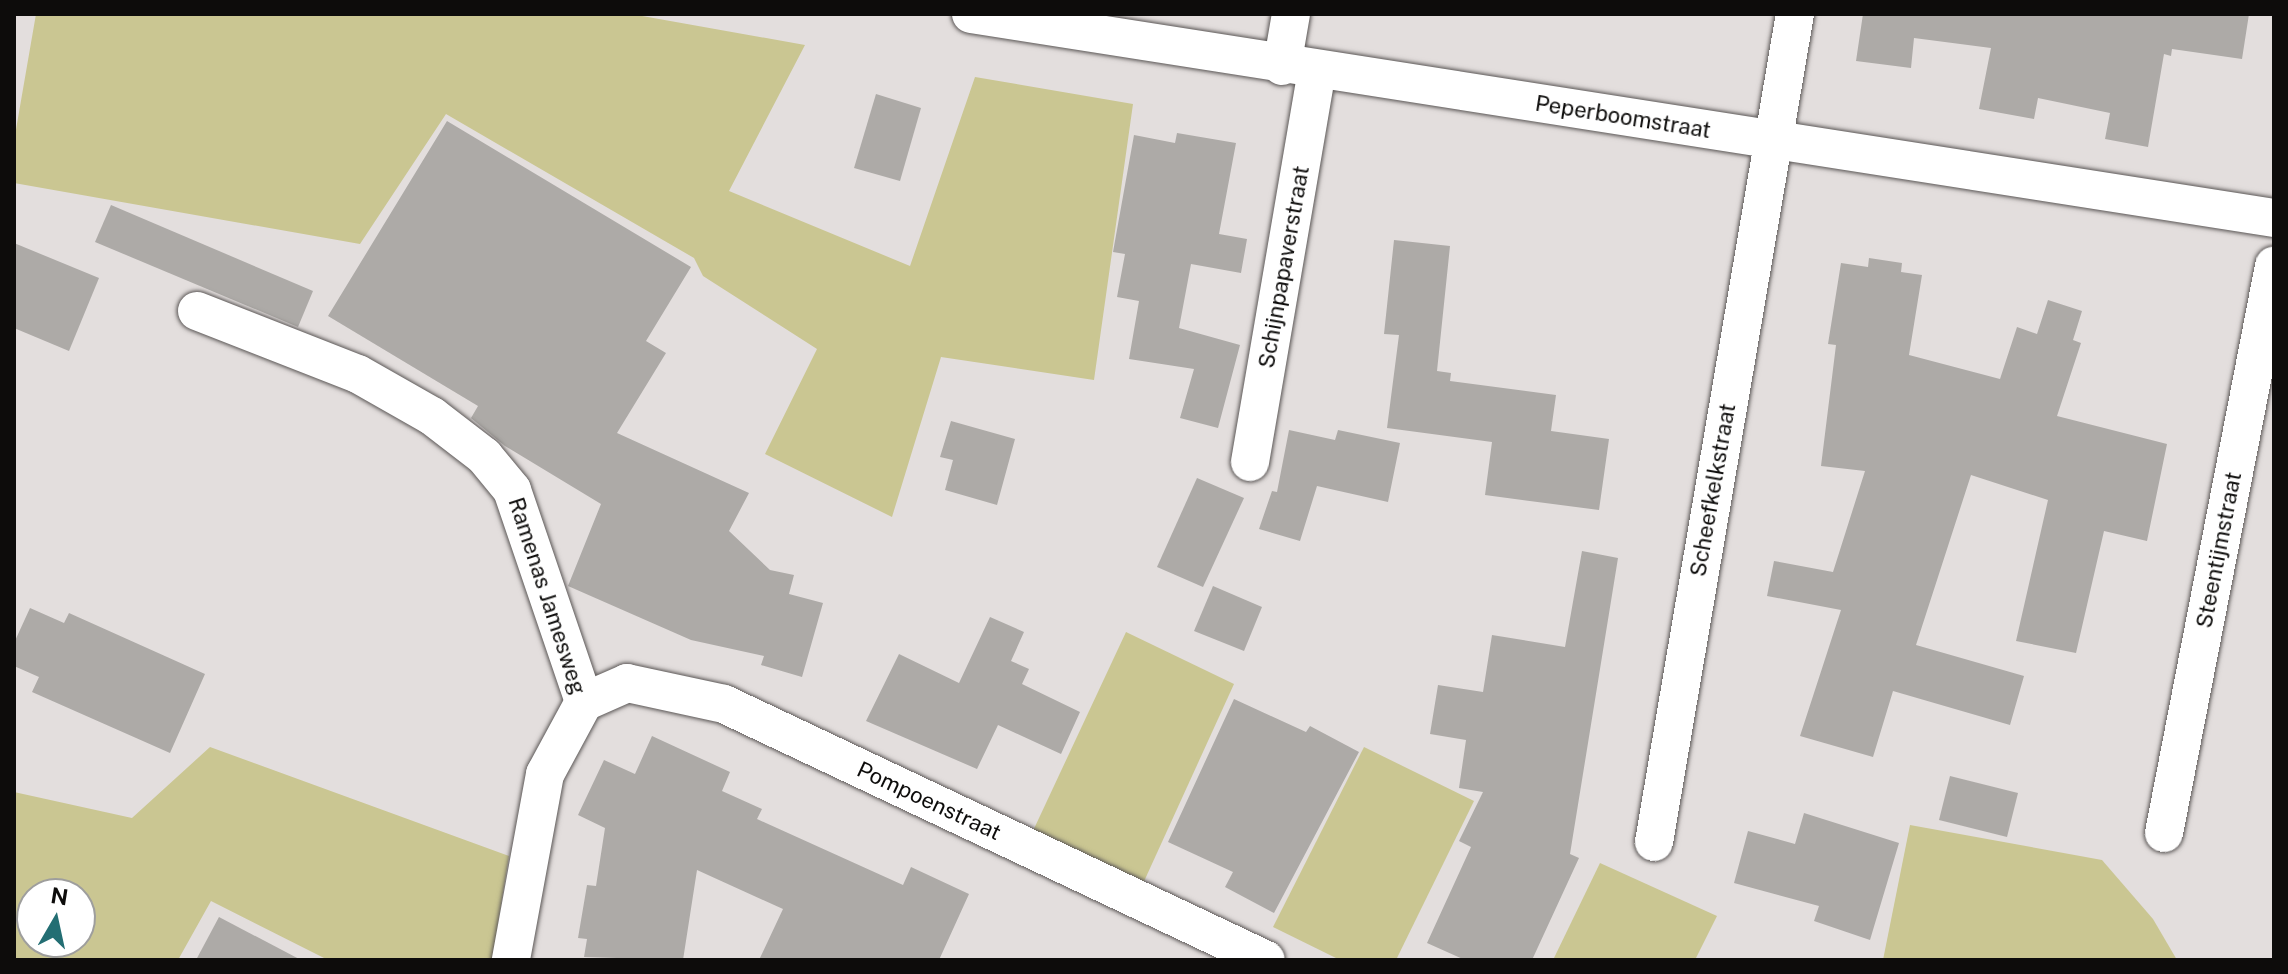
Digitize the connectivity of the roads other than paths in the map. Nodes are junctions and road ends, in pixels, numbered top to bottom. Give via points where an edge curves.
1 (971, 14) edge
2 (1291, 14) edge
3 (1795, 14) edge
4 (1299, 68) junction
5 (1773, 139) junction
6 (2274, 218) edge
7 (2274, 266) edge
8 (197, 311) dead end
9 (1250, 462) dead end
10 (584, 702) junction
11 (2164, 833) dead end
12 (1654, 842) dead end
13 (511, 960) edge
14 (1266, 960) edge

1 - 4 street, Peperboomstraat
2 - 4 street, Schijnpapaverstraat
3 - 5 street, Scheefkelkstraat
4 - 5 street, Peperboomstraat
4 - 9 street, Schijnpapaverstraat
5 - 6 street, Peperboomstraat
5 - 12 street, Scheefkelkstraat
7 - 11 street, Steentijmstraat
8 - 10 street, Ramenas Jamesweg via 358,374 432,416 484,456 512,490
10 - 13 street, Ramenas Jamesweg via 545,774
10 - 14 street, Pompoenstraat via 627,683 724,704

